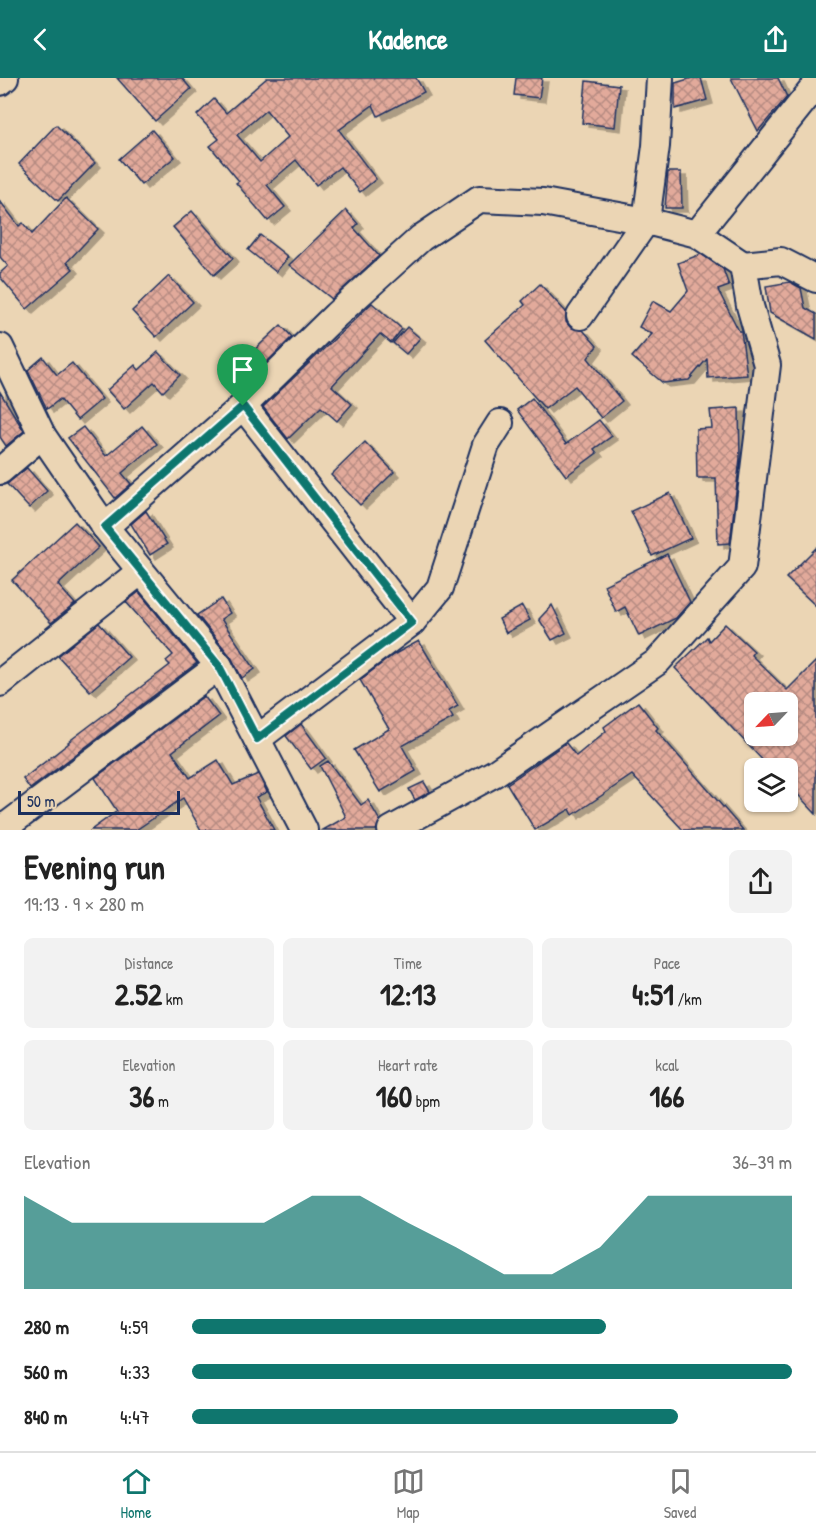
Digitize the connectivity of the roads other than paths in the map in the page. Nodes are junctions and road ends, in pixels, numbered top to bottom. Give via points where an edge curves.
1 (5, 78) edge
2 (660, 78) edge
3 (0, 82) edge
4 (816, 85) edge
5 (646, 221) junction
6 (696, 234) junction
7 (743, 265) junction
8 (816, 279) edge
9 (580, 316) dead end
10 (0, 347) edge
11 (243, 406) junction
12 (500, 423) dead end
13 (42, 435) junction
14 (0, 471) edge
15 (105, 527) junction
16 (141, 571) junction
17 (412, 622) junction
18 (219, 666) junction
19 (0, 683) edge
20 (257, 739) junction
21 (1, 830) edge
22 (303, 830) edge
23 (391, 830) edge

1 - 3 street
2 - 5 street
4 - 6 street
5 - 6 street
5 - 9 street
5 - 11 street via 543,202 479,199 422,238
6 - 7 street
7 - 8 street via 782,261
7 - 23 street via 767,365 742,567 657,662 495,773
10 - 13 street
11 - 15 street
11 - 17 street
12 - 17 street via 486,445 440,588
13 - 14 street
13 - 15 street
15 - 16 street
16 - 18 street
16 - 19 street
17 - 20 street
18 - 20 street
18 - 21 street
20 - 22 street

